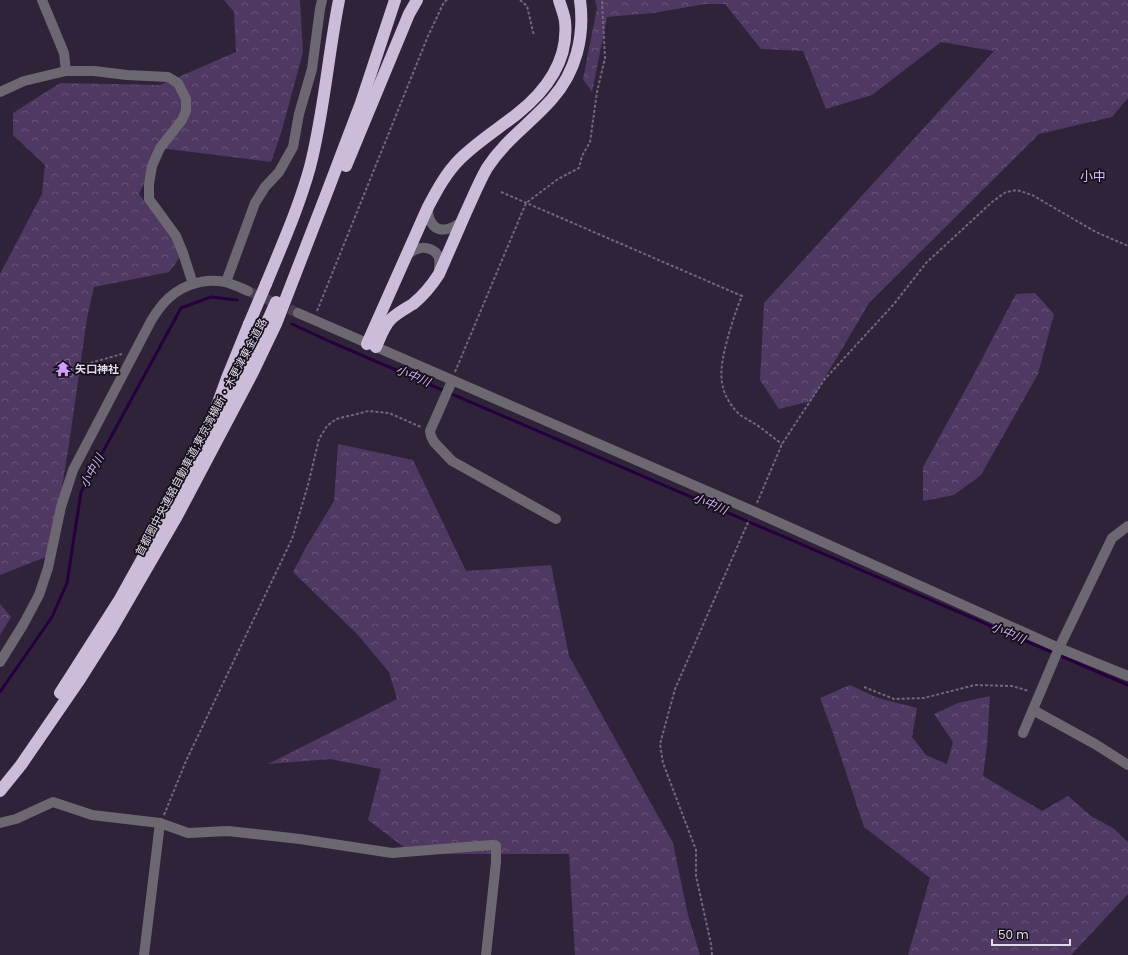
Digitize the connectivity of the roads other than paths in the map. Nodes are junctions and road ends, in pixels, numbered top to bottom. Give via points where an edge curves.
1 (42, 0) edge
2 (322, 0) edge
3 (339, 0) edge
4 (387, 0) edge
5 (395, 0) edge
6 (417, 0) edge
7 (580, 0) edge
8 (559, 2) edge
9 (66, 70) junction
10 (0, 92) edge
11 (428, 207) junction
12 (463, 220) junction
13 (406, 256) junction
14 (439, 274) junction
15 (226, 282) junction
16 (193, 284) junction
17 (248, 291) tunnel mouth
18 (298, 313) tunnel mouth
19 (276, 324) junction
20 (371, 345) junction
21 (451, 383) junction
22 (198, 455) junction
23 (556, 519) dead end
24 (1128, 526) edge
25 (1057, 653) junction
26 (0, 662) edge
27 (1128, 676) edge
28 (1033, 710) junction
29 (1023, 733) dead end
30 (1128, 764) edge
31 (0, 787) edge
32 (0, 791) edge
33 (0, 823) edge
34 (160, 823) junction
35 (144, 955) edge
36 (486, 955) edge

1 - 9 street via 64,53
2 - 15 street via 312,69 299,114 294,147 255,203
3 - 22 highway, bridge via 310,167 297,208
4 - 22 highway, 首都圏中央連絡自動車道;東京湾横断・木更津東金道路 via 320,199 268,320
5 - 19 highway, 首都圏中央連絡自動車道;東京湾横断・木更津東金道路 via 361,103
6 - 19 highway via 304,266
7 - 12 highway via 582,13 578,49 563,84 552,99 498,152 487,168
8 - 11 highway via 565,20 565,36 557,68 538,94 518,113 460,159 447,174
9 - 10 street via 24,81
9 - 16 street via 168,77 178,83 186,99 186,111 160,148 152,166 149,199 176,236
11 - 12 street via 429,219 438,228 450,229
11 - 13 highway
12 - 14 highway
13 - 14 street via 419,248 431,249 439,259
13 - 20 highway
14 - 20 highway via 431,287 391,320
15 - 16 street via 203,281
15 - 17 street
16 - 26 street via 176,292 162,304 151,320 73,470 39,595
18 - 20 street
19 - 32 highway, 首都圏中央連絡自動車道;東京湾横断・木更津東金道路 via 176,516 115,623 26,758
20 - 21 street
21 - 23 street via 430,431 434,442 452,461
21 - 25 street via 753,511
22 - 31 highway, 首都圏中央連絡自動車道;東京湾横断・木更津東金道路 via 120,599
24 - 25 street via 1112,538
25 - 27 street
25 - 28 street
28 - 29 street
28 - 30 street
33 - 34 street via 16,819 53,802 92,815
34 - 35 street
34 - 36 street via 188,833 228,831 392,853 496,846

